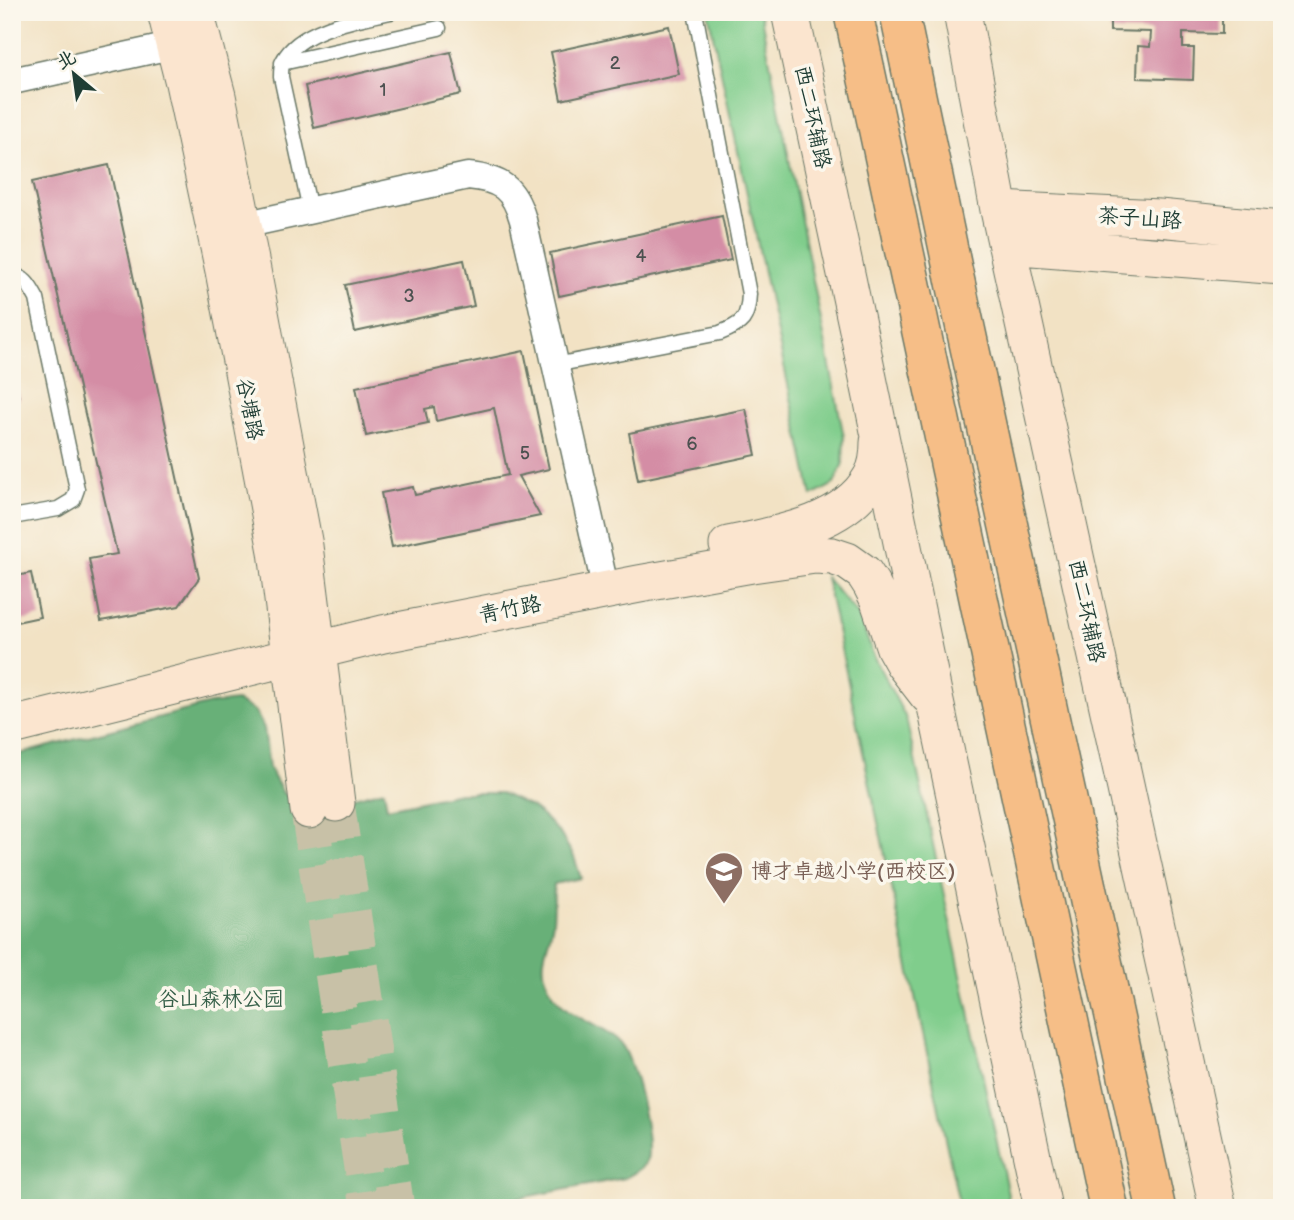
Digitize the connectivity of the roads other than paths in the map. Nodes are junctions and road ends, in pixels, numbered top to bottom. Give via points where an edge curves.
1 (195, 12) edge
2 (391, 12) edge
3 (695, 12) edge
4 (790, 12) edge
5 (853, 12) edge
6 (899, 12) edge
7 (962, 12) edge
8 (170, 28) edge
9 (439, 28) dead end
10 (282, 63) junction
11 (12, 81) edge
12 (310, 210) junction
13 (999, 210) junction
14 (243, 225) junction
15 (1282, 230) edge
16 (1007, 245) junction
17 (1282, 266) edge
18 (12, 275) edge
19 (555, 365) junction
20 (879, 434) junction
21 (12, 517) edge
22 (604, 580) junction
23 (302, 643) junction
24 (935, 702) junction
25 (12, 705) edge
26 (12, 726) edge
27 (322, 807) tunnel mouth
28 (1040, 1204) edge
29 (1109, 1208) edge
30 (1156, 1208) edge
31 (1218, 1208) edge

1 - 14 street, 谷塘路
2 - 10 lane via 326,29 305,39
3 - 19 lane via 749,294 748,310 744,320 720,333
4 - 20 street, 西二环辅路
5 - 29 highway
6 - 30 highway
7 - 13 street, 西二环辅路
8 - 11 street
8 - 23 street, 谷塘路 via 224,271 277,551
9 - 10 lane
10 - 12 lane via 281,77
12 - 14 street
12 - 19 street via 468,176 504,186 520,209
13 - 15 street, 茶子山路
13 - 16 street, 西二环辅路
14 - 23 street, 谷塘路 via 304,546
16 - 17 street, 茶子山路
16 - 31 street, 西二环辅路
18 - 21 lane via 29,284 37,299 77,489 73,500 58,509
19 - 22 street
20 - 22 street, 青竹路 via 872,477 841,510 771,536
20 - 24 street, 西二环辅路
22 - 23 street, 青竹路 via 383,634
22 - 24 street, 青竹路 via 815,555 847,561 871,584 895,648
23 - 25 street, 青竹路
23 - 26 street, 青竹路
23 - 27 street, 谷塘路
24 - 28 street, 西二环辅路

